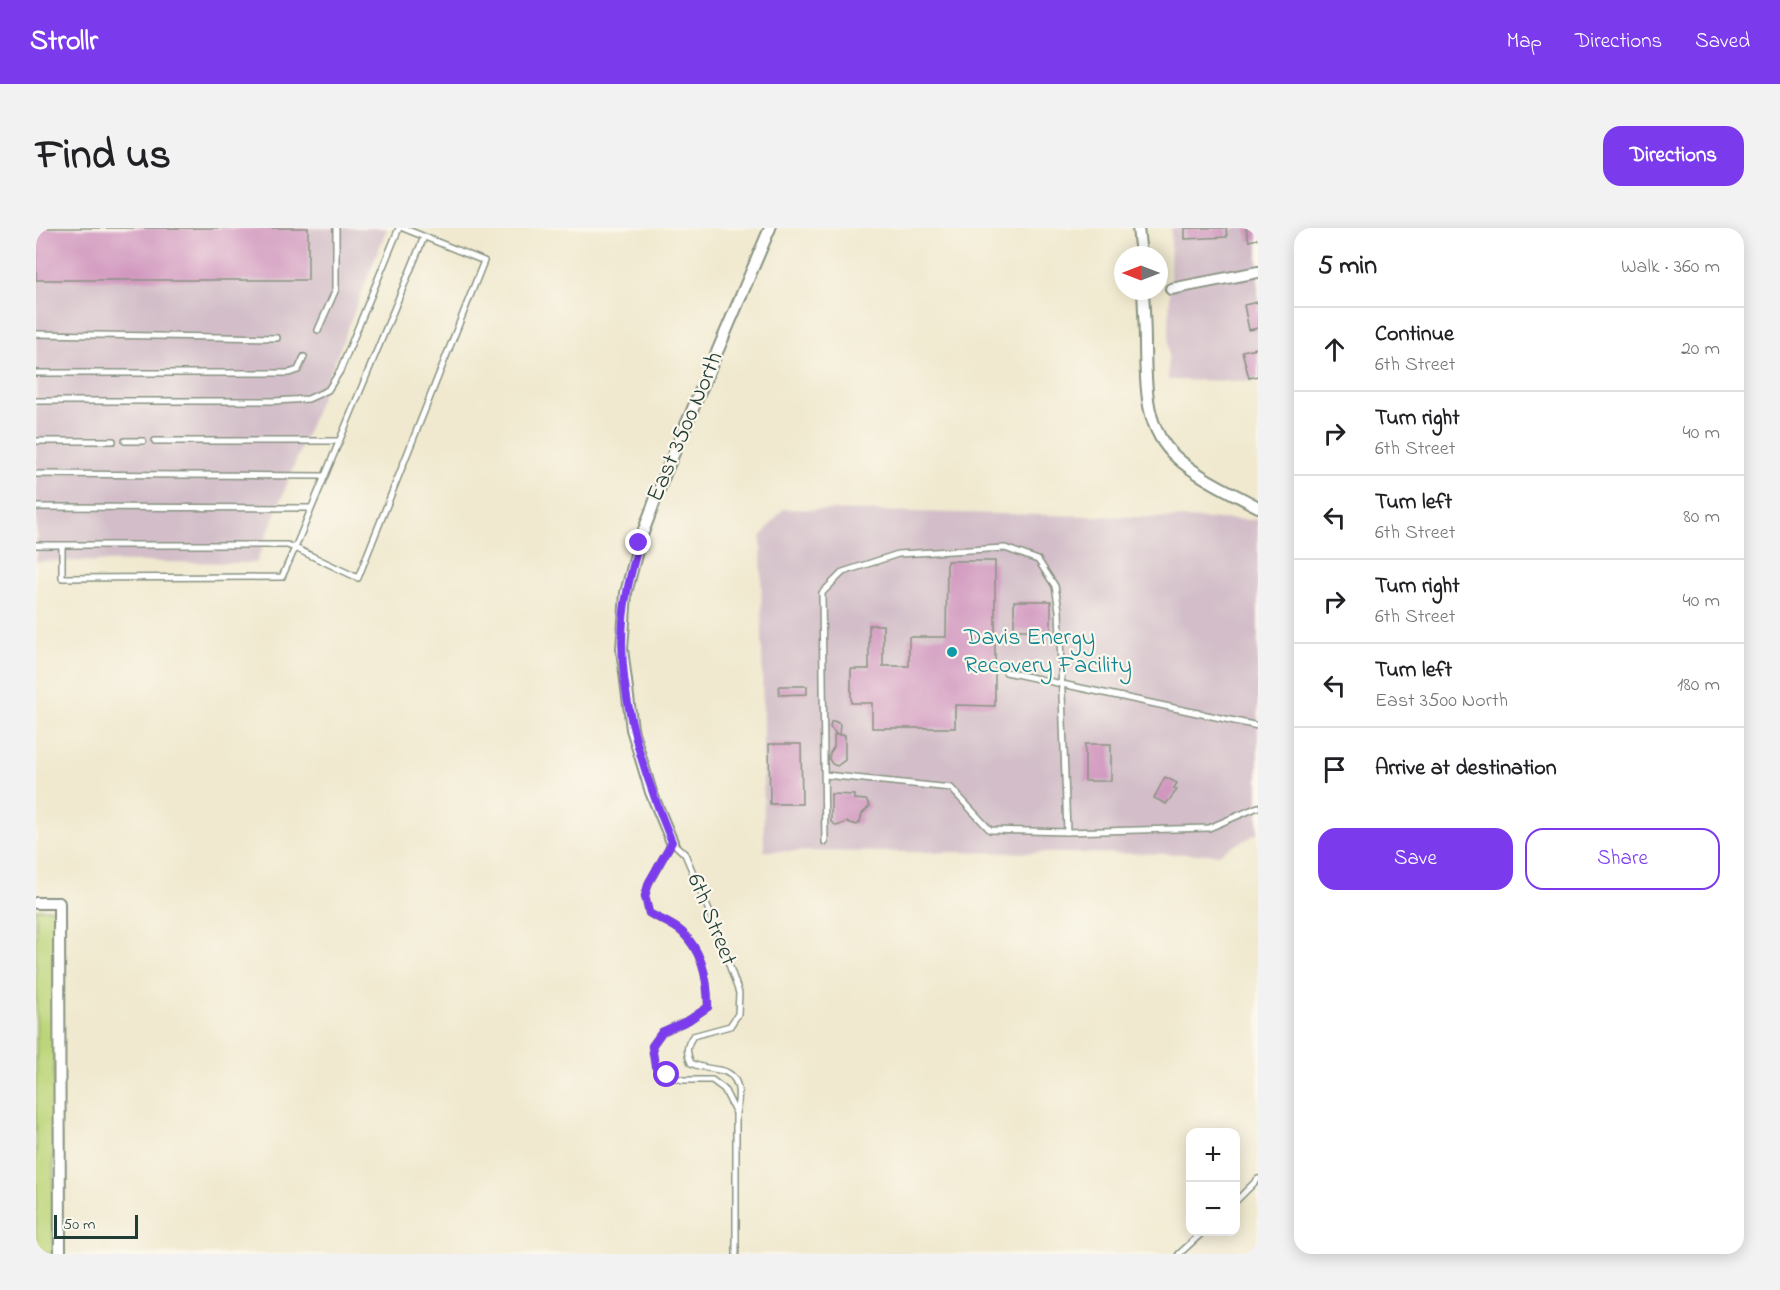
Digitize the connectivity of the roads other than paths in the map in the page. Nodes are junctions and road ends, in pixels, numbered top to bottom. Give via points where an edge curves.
1 (336, 228) edge
2 (401, 228) edge
3 (770, 228) edge
4 (1138, 228) edge
5 (424, 237) junction
6 (1140, 246) edge
7 (1258, 272) edge
8 (1171, 289) dead end
9 (1143, 300) edge
10 (318, 330) dead end
11 (36, 334) edge
12 (277, 338) dead end
13 (304, 357) dead end
14 (36, 373) edge
15 (36, 400) edge
16 (36, 441) edge
17 (112, 441) dead end
18 (125, 441) dead end
19 (144, 441) dead end
20 (155, 441) dead end
21 (339, 441) junction
22 (36, 474) edge
23 (324, 476) junction
24 (36, 507) edge
25 (1258, 507) edge
26 (311, 508) junction
27 (36, 545) edge
28 (62, 545) junction
29 (295, 548) junction
30 (1006, 672) dead end
31 (1062, 683) junction
32 (1258, 726) edge
33 (825, 776) junction
34 (1258, 807) edge
35 (1067, 832) junction
36 (672, 842) junction
37 (825, 842) dead end
38 (36, 903) edge
39 (736, 1113) junction
40 (1258, 1179) edge
41 (1240, 1197) edge
42 (1199, 1236) edge
43 (60, 1254) edge
44 (736, 1254) edge
45 (1179, 1254) edge

1 - 10 lane via 336,289
2 - 5 lane
2 - 15 lane via 340,371 328,390 308,399 276,401
3 - 36 street, East 3500 North via 665,474 639,543 626,593 622,649 632,729 651,792
4 - 6 street
5 - 21 lane
5 - 29 lane via 484,261 358,578
7 - 8 street
9 - 25 street via 1146,391 1152,420 1162,441 1193,470
11 - 12 lane
13 - 14 lane via 298,370 289,373
16 - 17 lane
18 - 19 lane
20 - 21 lane
21 - 23 lane
22 - 23 lane
23 - 26 lane
24 - 26 lane
26 - 29 lane
27 - 28 lane
28 - 29 lane
28 - 29 lane via 62,578 282,578
30 - 31 lane
31 - 32 lane
31 - 33 lane via 1055,586 1038,560 1005,548 898,554 843,572 822,593
31 - 35 lane
33 - 35 lane via 951,788 990,830
33 - 37 lane
34 - 35 lane via 1209,828
36 - 39 lane, 6th Street via 685,854 739,993 738,1014 730,1026 693,1036 687,1054 691,1064 722,1070 736,1081 740,1096
36 - 39 lane, 6th Street via 645,896 649,913 681,932 696,949 708,985 708,1007 662,1032 652,1046 655,1066 683,1080 712,1080 724,1089
38 - 43 street via 59,903
39 - 44 lane, 6th Street
40 - 41 lane
42 - 45 lane

